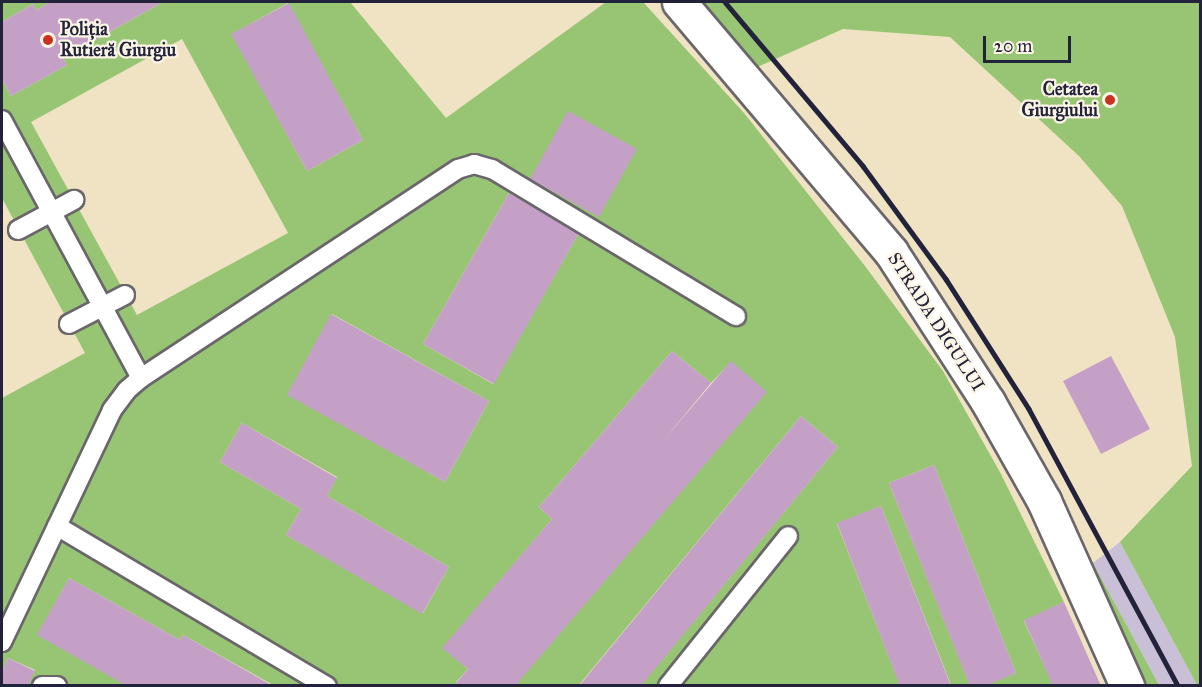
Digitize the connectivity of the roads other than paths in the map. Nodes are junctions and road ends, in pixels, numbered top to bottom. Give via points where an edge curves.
1 (679, 2) edge
2 (2, 120) edge
3 (74, 200) dead end
4 (51, 212) junction
5 (18, 230) dead end
6 (126, 294) dead end
7 (103, 306) junction
8 (736, 316) dead end
9 (69, 324) dead end
10 (141, 378) junction
11 (57, 526) junction
12 (788, 536) dead end
13 (2, 642) edge
14 (42, 686) edge
15 (57, 686) edge
16 (327, 686) edge
17 (668, 686) edge
18 (1127, 686) edge

1 - 18 street, STRADA DIGULUI via 891,252 988,402 1044,501
2 - 4 lane
3 - 4 lane
4 - 5 lane
4 - 7 lane
6 - 7 lane
7 - 9 lane
7 - 10 lane
8 - 10 lane via 492,169 474,164 458,169
10 - 11 lane via 112,410
11 - 13 lane
11 - 16 lane
12 - 17 lane
14 - 15 lane

